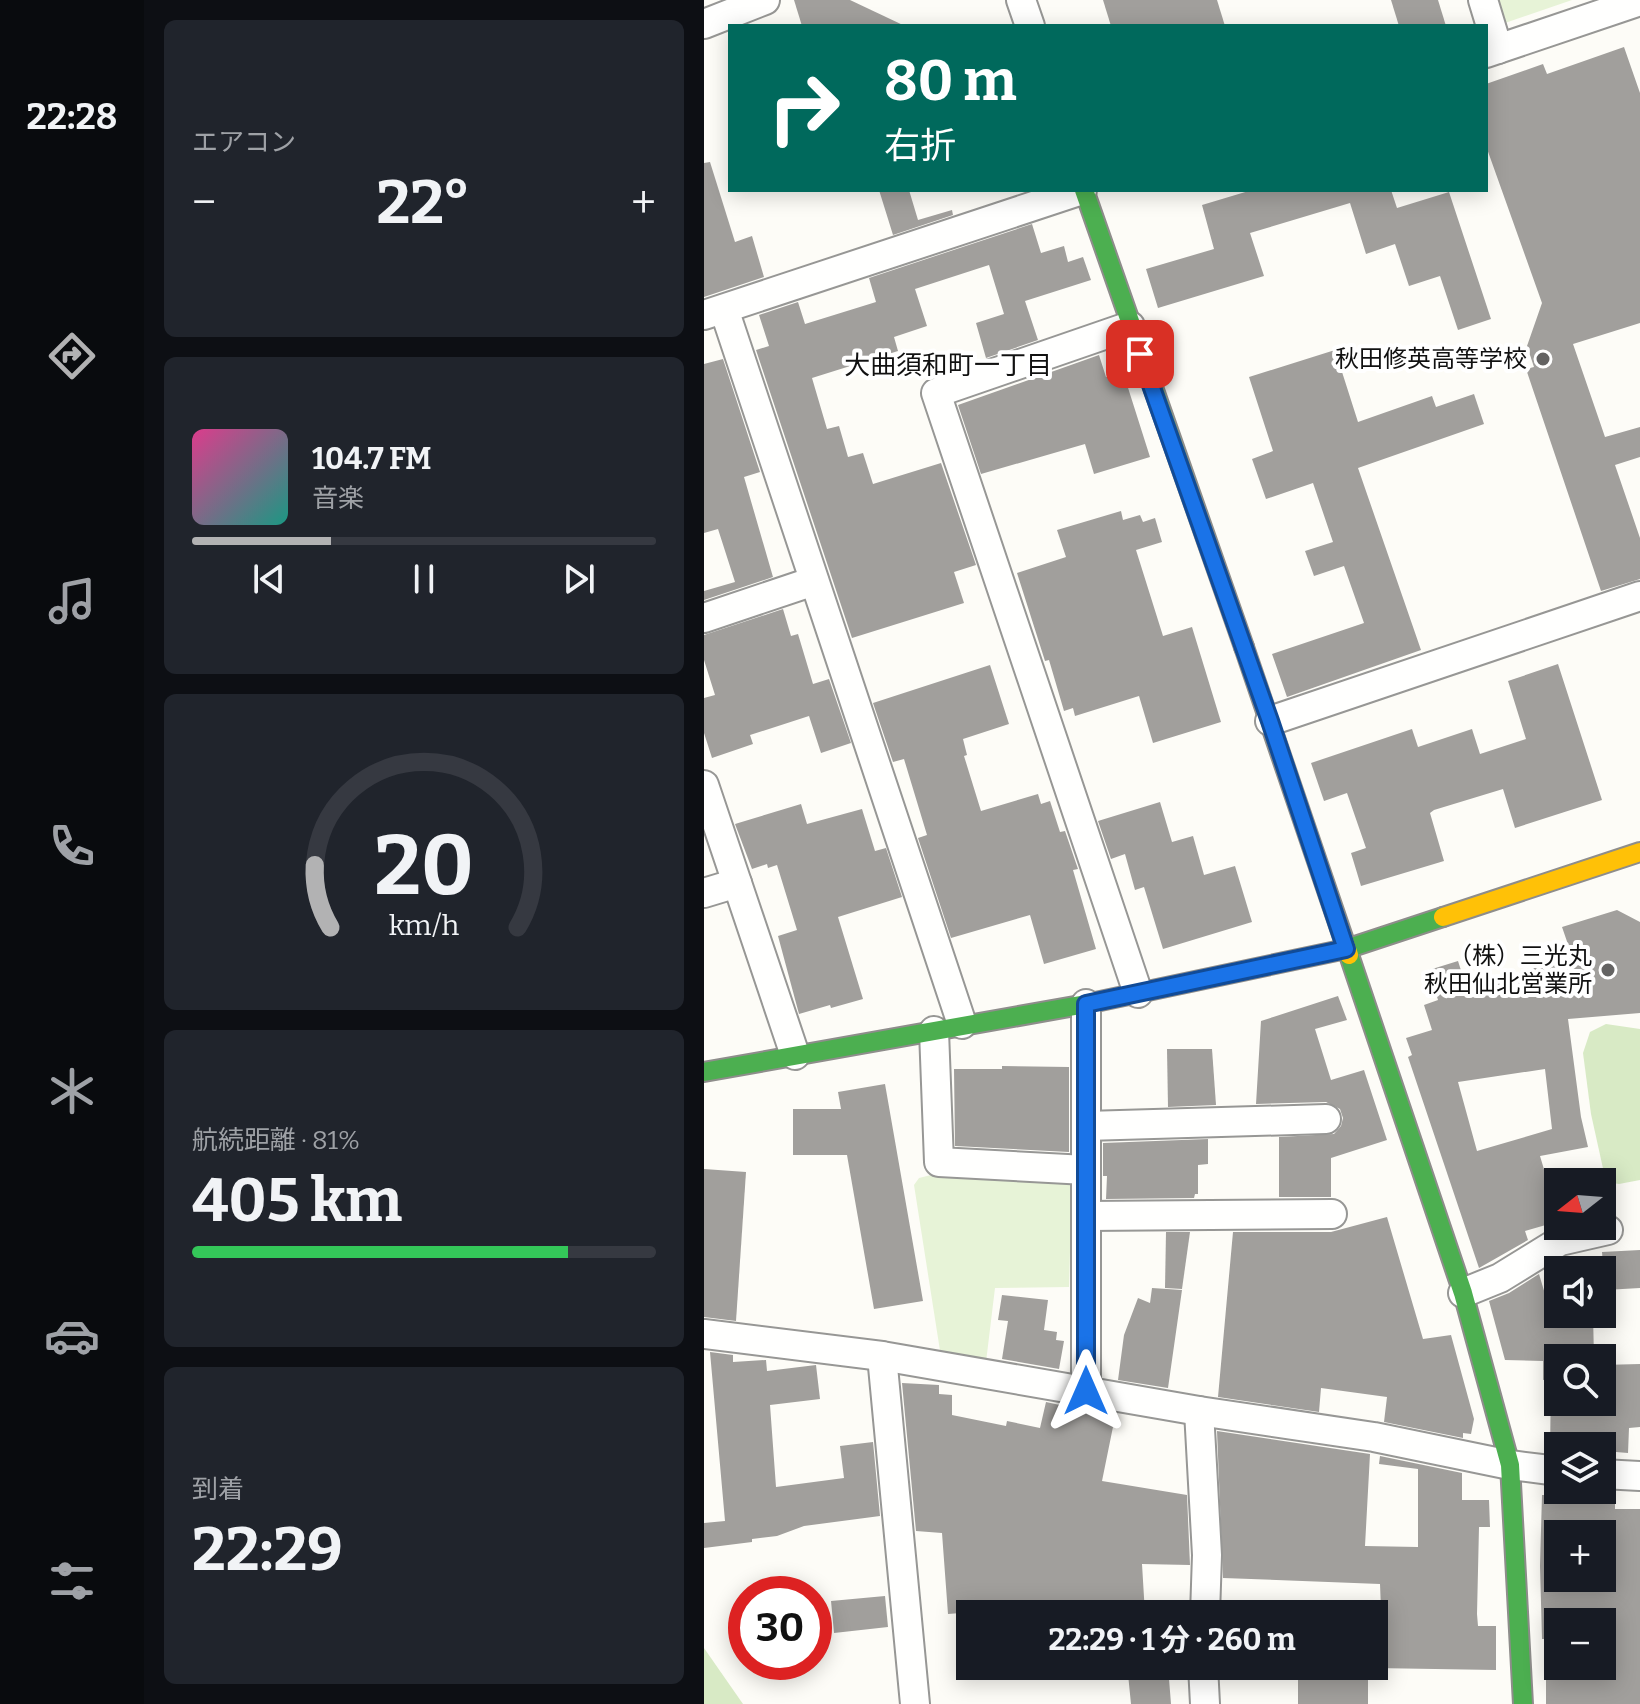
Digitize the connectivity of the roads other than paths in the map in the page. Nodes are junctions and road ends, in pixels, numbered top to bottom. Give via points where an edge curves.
1 (765, 0) edge
2 (1021, 0) edge
3 (1483, 0) edge
4 (1640, 1) edge
5 (704, 24) edge
6 (1029, 24) edge
7 (1487, 24) edge
8 (1488, 28) edge
9 (1492, 51) edge
10 (1077, 192) edge
11 (1084, 192) edge
12 (714, 312) edge
13 (1130, 326) junction
14 (814, 581) junction
15 (1640, 596) edge
16 (704, 618) edge
17 (1270, 721) junction
18 (704, 785) edge
19 (1640, 852) edge
20 (737, 883) junction
21 (704, 893) edge
22 (1346, 949) junction
23 (1138, 993) junction
24 (1086, 1004) junction
25 (962, 1024) junction
26 (934, 1031) junction
27 (795, 1055) junction
28 (704, 1072) edge
29 (1326, 1119) dead end
30 (1086, 1126) junction
31 (1086, 1170) junction
32 (1332, 1214) dead end
33 (1087, 1216) junction
34 (1564, 1240) edge
35 (1463, 1293) junction
36 (704, 1334) edge
37 (882, 1356) junction
38 (1086, 1391) junction
39 (1199, 1411) junction
40 (1510, 1465) junction
41 (1544, 1469) edge
42 (1616, 1475) edge
43 (1640, 1476) edge
44 (1205, 1600) edge
45 (1204, 1680) edge
46 (915, 1704) edge
47 (1205, 1704) edge
48 (1523, 1704) edge

1 - 5 street
2 - 6 street
3 - 7 street
4 - 9 street
8 - 9 street
10 - 12 street
11 - 13 street
12 - 14 street
13 - 17 street
13 - 23 street via 936,393
14 - 16 street
14 - 25 street
15 - 17 street
17 - 22 street
18 - 20 street
19 - 22 street
20 - 21 street
20 - 27 street
22 - 23 street
22 - 35 street
23 - 24 street
24 - 25 street
24 - 30 street
25 - 26 street
26 - 27 street
26 - 31 street via 939,1162
27 - 28 street
29 - 30 street
30 - 31 street
31 - 33 street
32 - 33 street
33 - 38 street
34 - 35 street
35 - 40 street
36 - 37 street
37 - 38 street
37 - 46 street
38 - 39 street
39 - 40 street via 1374,1437
39 - 44 street
40 - 41 street
40 - 48 street
42 - 43 street
45 - 47 street

